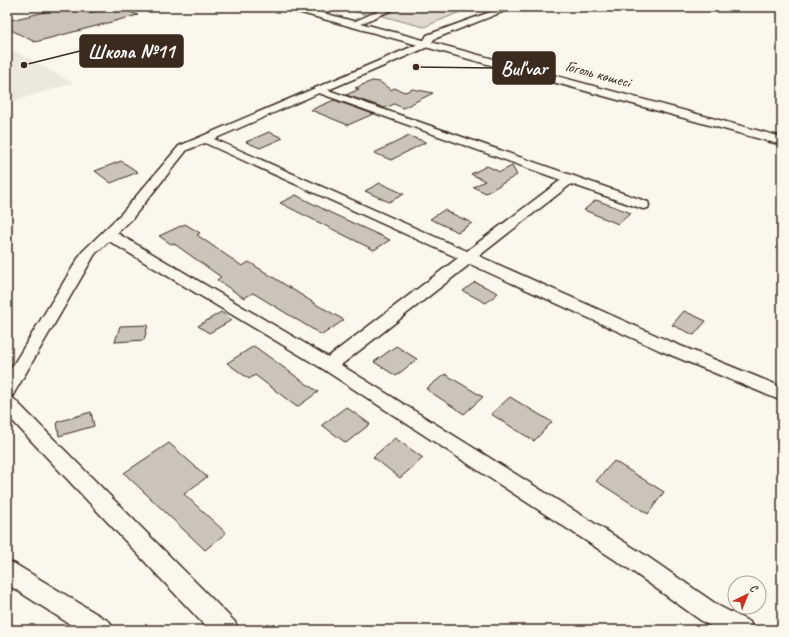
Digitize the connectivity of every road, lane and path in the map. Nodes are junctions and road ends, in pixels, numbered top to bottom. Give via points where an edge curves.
1 (290, 7) edge
2 (394, 7) edge
3 (511, 7) edge
4 (353, 24) junction
5 (427, 44) junction
6 (318, 90) junction
7 (203, 138) junction
8 (782, 141) edge
9 (572, 178) junction
10 (643, 205) dead end
11 (108, 234) junction
12 (467, 257) junction
13 (330, 366) junction
14 (7, 390) edge
15 (782, 394) edge
16 (7, 403) edge
17 (7, 571) edge
18 (101, 630) edge
19 (226, 630) edge
20 (741, 630) edge

1 - 4 main road, Гоголь көшесі
2 - 4 street
3 - 5 street via 430,37
4 - 5 main road, Гоголь көшесі
5 - 6 street
5 - 8 main road, Гоголь көшесі
6 - 7 street
6 - 9 street
7 - 11 street via 183,148 126,217
7 - 12 street
9 - 10 street
9 - 12 street
11 - 13 street
11 - 14 street via 89,252
12 - 13 street
12 - 15 street via 665,346
13 - 20 street via 637,562 711,614
16 - 19 street
17 - 18 street

